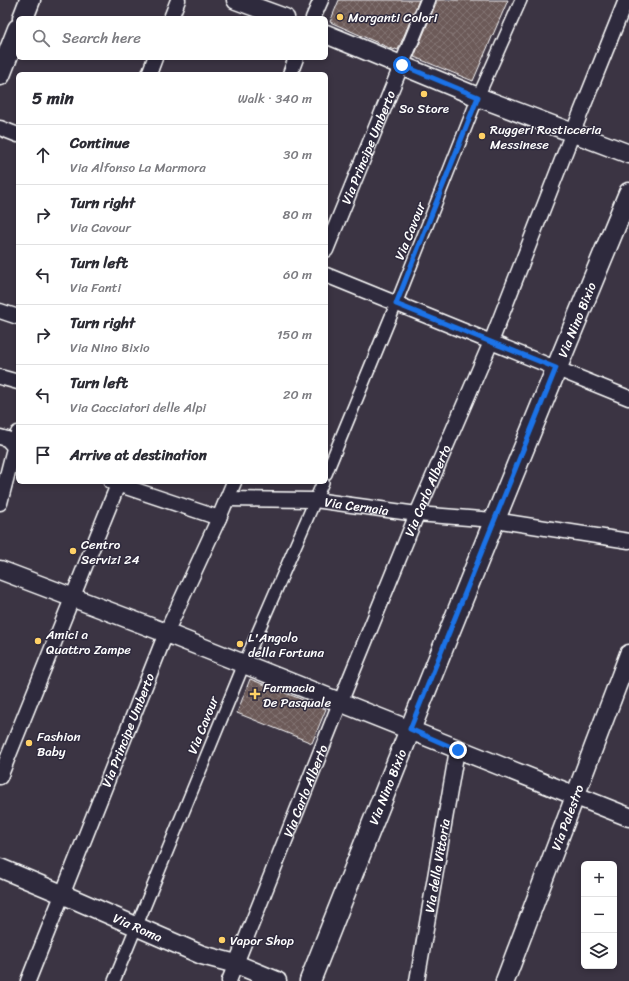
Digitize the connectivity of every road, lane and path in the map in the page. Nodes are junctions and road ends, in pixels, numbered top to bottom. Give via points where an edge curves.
1 (30, 0) edge
2 (178, 0) edge
3 (236, 0) edge
4 (321, 0) edge
5 (428, 0) edge
6 (521, 0) edge
7 (626, 0) edge
8 (23, 16) edge
9 (172, 16) edge
10 (280, 16) edge
11 (315, 16) edge
12 (16, 34) edge
13 (328, 35) edge
14 (154, 60) edge
15 (295, 60) edge
16 (402, 65) junction
17 (150, 72) edge
18 (291, 72) edge
19 (0, 75) edge
20 (478, 97) junction
21 (0, 128) edge
22 (573, 132) junction
23 (16, 134) edge
24 (629, 154) edge
25 (629, 194) edge
26 (328, 245) edge
27 (328, 275) edge
28 (396, 304) junction
29 (0, 311) edge
30 (16, 316) edge
31 (491, 342) junction
32 (556, 368) junction
33 (0, 377) edge
34 (16, 381) edge
35 (629, 398) edge
36 (0, 437) edge
37 (16, 444) edge
38 (16, 447) edge
39 (328, 469) edge
40 (116, 484) edge
41 (119, 484) edge
42 (233, 484) edge
43 (322, 484) edge
44 (227, 499) junction
45 (315, 500) junction
46 (0, 503) edge
47 (417, 514) junction
48 (219, 518) junction
49 (494, 520) junction
50 (629, 541) edge
51 (0, 570) edge
52 (73, 597) junction
53 (166, 633) junction
54 (629, 654) edge
55 (244, 664) junction
56 (340, 703) junction
57 (410, 729) junction
58 (458, 750) junction
59 (0, 777) edge
60 (575, 796) junction
61 (629, 817) edge
62 (0, 868) edge
63 (62, 894) junction
64 (136, 926) junction
65 (236, 964) junction
66 (28, 981) edge
67 (114, 981) edge
68 (229, 981) edge
69 (277, 981) edge
70 (310, 981) edge
71 (417, 981) edge
72 (505, 981) edge

1 - 8 main road
2 - 9 street
3 - 10 street
4 - 11 street
5 - 16 street, Via Principe Umberto
6 - 20 street, Via Cavour
7 - 22 street, Via Carlo Alberto
12 - 19 main road
13 - 16 street
14 - 17 street
15 - 18 street
16 - 20 street
16 - 26 street, Via Principe Umberto
20 - 22 street
20 - 28 street, Via Cavour
21 - 23 street
22 - 24 street
22 - 31 street, Via Carlo Alberto
25 - 32 main road, Via Nino Bixio
27 - 28 street
28 - 31 street
28 - 39 street, Via Cavour
29 - 30 street
31 - 32 street
31 - 47 street, Via Carlo Alberto
32 - 35 street
32 - 49 main road, Via Nino Bixio
33 - 34 street
36 - 37 street
38 - 46 street
40 - 52 street
41 - 48 street
42 - 44 street, Via Principe Umberto
43 - 45 street, Via Cavour
44 - 45 street, Via Cernaia
44 - 48 street, Via Principe Umberto
45 - 47 street, Via Cernaia
45 - 55 street, Via Cavour
47 - 49 street, Via Cernaia
47 - 56 street, Via Carlo Alberto
48 - 53 street, Via Principe Umberto
49 - 50 street, Via Cernaia
49 - 57 main road, Via Nino Bixio
51 - 52 street
52 - 53 street
52 - 59 street
53 - 55 street
53 - 63 street, Via Principe Umberto
54 - 60 street, Via Palestro
55 - 56 street
55 - 64 street, Via Cavour
56 - 57 street
56 - 65 street, Via Carlo Alberto
57 - 58 street
57 - 70 main road, Via Nino Bixio
58 - 60 street
58 - 71 street, Via della Vittoria
60 - 61 street
60 - 72 street, Via Palestro
62 - 63 street, Via Roma
63 - 64 street, Via Roma
63 - 66 street, Via Principe Umberto
64 - 65 street, Via Roma via 202,955
64 - 67 street, Via Cavour
65 - 68 street, Via Carlo Alberto
65 - 69 street, Via Roma

